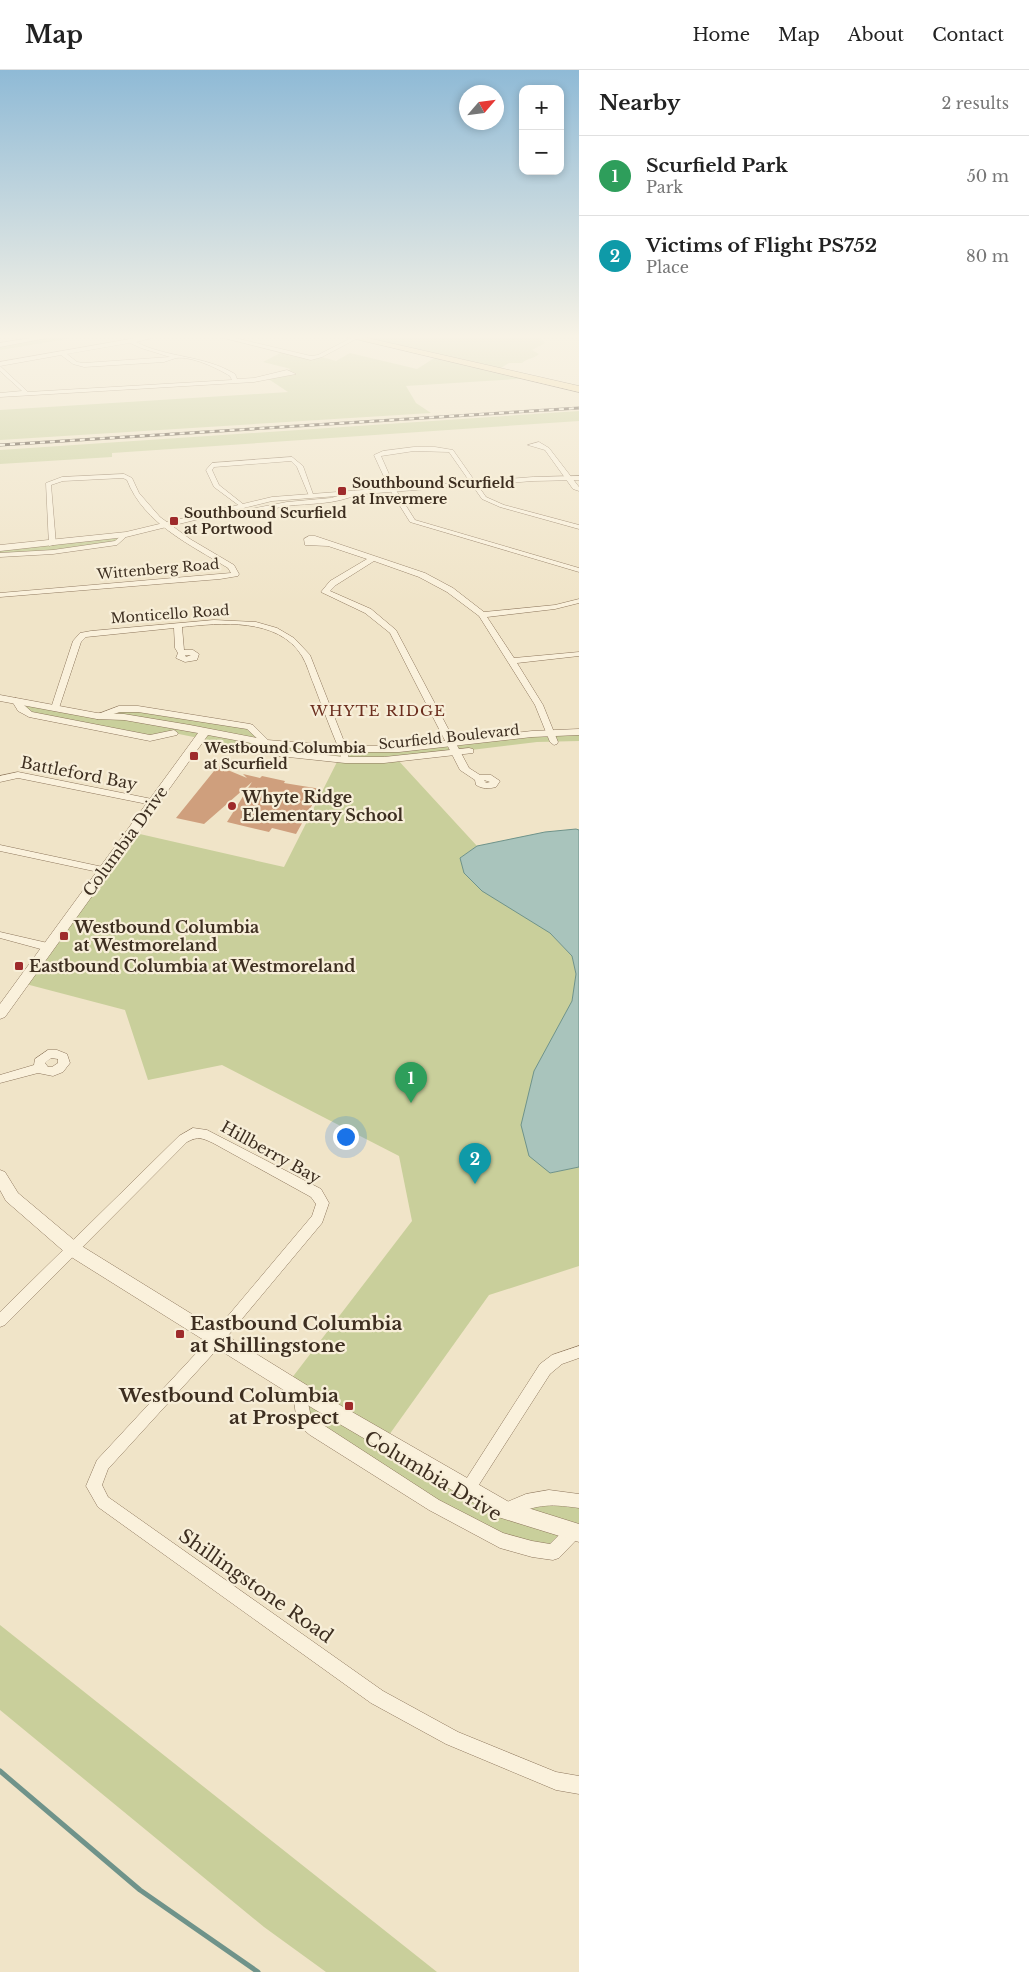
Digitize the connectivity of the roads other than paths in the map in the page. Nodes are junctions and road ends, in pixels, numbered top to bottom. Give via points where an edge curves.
1 (547, 449) dead end
2 (569, 478) junction
3 (579, 478) edge
4 (474, 484) junction
5 (394, 490) junction
6 (579, 490) edge
7 (356, 493) junction
8 (312, 496) junction
9 (241, 505) junction
10 (203, 516) junction
11 (169, 526) junction
12 (579, 527) edge
13 (124, 535) junction
14 (52, 544) junction
15 (329, 544) dead end
16 (0, 548) edge
17 (0, 555) edge
18 (374, 558) junction
19 (579, 570) edge
20 (0, 594) edge
21 (579, 601) edge
22 (482, 615) junction
23 (178, 626) junction
24 (182, 652) dead end
25 (579, 654) edge
26 (513, 661) junction
27 (0, 698) edge
28 (16, 701) junction
29 (55, 708) junction
30 (101, 716) junction
31 (579, 732) edge
32 (174, 733) junction
33 (203, 735) junction
34 (552, 737) junction
35 (579, 741) edge
36 (267, 743) junction
37 (453, 748) junction
38 (344, 755) junction
39 (0, 779) edge
40 (479, 779) dead end
41 (152, 802) junction
42 (0, 848) edge
43 (103, 870) junction
44 (0, 935) edge
45 (48, 947) junction
46 (5, 1002) edge
47 (0, 1014) edge
48 (40, 1068) dead end
49 (0, 1079) edge
50 (0, 1176) edge
51 (6, 1197) edge
52 (74, 1250) junction
53 (0, 1321) edge
54 (217, 1339) junction
55 (579, 1352) edge
56 (299, 1389) junction
57 (468, 1489) junction
58 (579, 1500) edge
59 (506, 1510) junction
60 (576, 1533) edge
61 (579, 1785) edge

1 - 2 street
2 - 3 street
2 - 4 street
2 - 6 street via 574,488
4 - 5 street
4 - 5 street via 453,452 447,449 381,453 377,455 378,460
4 - 12 street via 492,503
5 - 7 street
5 - 19 street via 412,521
7 - 8 street
7 - 10 street via 346,498 289,504 223,517
8 - 9 street
8 - 9 street via 300,466 292,459 212,465 209,470 216,486
9 - 10 street
10 - 11 street
11 - 13 street
11 - 14 street via 146,508 128,477 62,479 48,484
11 - 20 street, Wittenberg Road via 231,567 235,574
13 - 14 street
13 - 17 street via 117,543
14 - 16 street
15 - 18 street
18 - 22 street via 436,582
18 - 37 street via 333,583 325,592 368,611 392,632
21 - 22 street via 555,607
22 - 26 street
23 - 24 street
23 - 29 street, Monticello Road via 90,634 79,638
23 - 38 street, Monticello Road via 241,622 280,632 296,642 306,655
25 - 26 street
26 - 34 street via 540,705
27 - 28 street, Scurfield Boulevard
28 - 29 street, Scurfield Boulevard
28 - 32 street, Scurfield Boulevard via 30,714 150,738
29 - 30 street, Scurfield Boulevard
30 - 32 street, Scurfield Boulevard
30 - 33 street, Scurfield Boulevard via 124,717
30 - 36 street, Scurfield Boulevard via 119,709 138,709 197,718 250,727
31 - 34 street, Scurfield Boulevard
32 - 33 street, Scurfield Boulevard
33 - 36 street, Scurfield Boulevard
33 - 38 street, Scurfield Boulevard via 262,751
33 - 41 street, Columbia Drive
34 - 35 street, Scurfield Boulevard
34 - 37 street, Scurfield Boulevard
36 - 38 street, Scurfield Boulevard
37 - 38 street, Scurfield Boulevard via 384,760
37 - 40 street via 465,770
39 - 41 street, Battleford Bay via 18,775
41 - 43 street, Columbia Drive
42 - 43 street
43 - 45 street, Columbia Drive
44 - 45 street
45 - 46 street, Columbia Drive
46 - 47 street, Columbia Drive
48 - 49 street
50 - 51 street, Columbia Drive
51 - 52 street, Columbia Drive
52 - 53 street
52 - 54 street, Columbia Drive
52 - 54 street, Hillberry Bay via 172,1149 193,1133 203,1133 218,1140 316,1193 324,1203 317,1219
54 - 56 street, Columbia Drive
54 - 61 street, Shillingstone Road via 102,1465 94,1486 103,1502 377,1697 452,1738 556,1781
55 - 57 street via 557,1359 544,1369
56 - 57 street, Columbia Drive
56 - 60 street, Columbia Drive via 304,1421 315,1430 434,1505 500,1540 553,1552
57 - 59 street, Columbia Drive
58 - 59 street, Columbia Drive via 553,1495 533,1497
59 - 60 street, Columbia Drive

